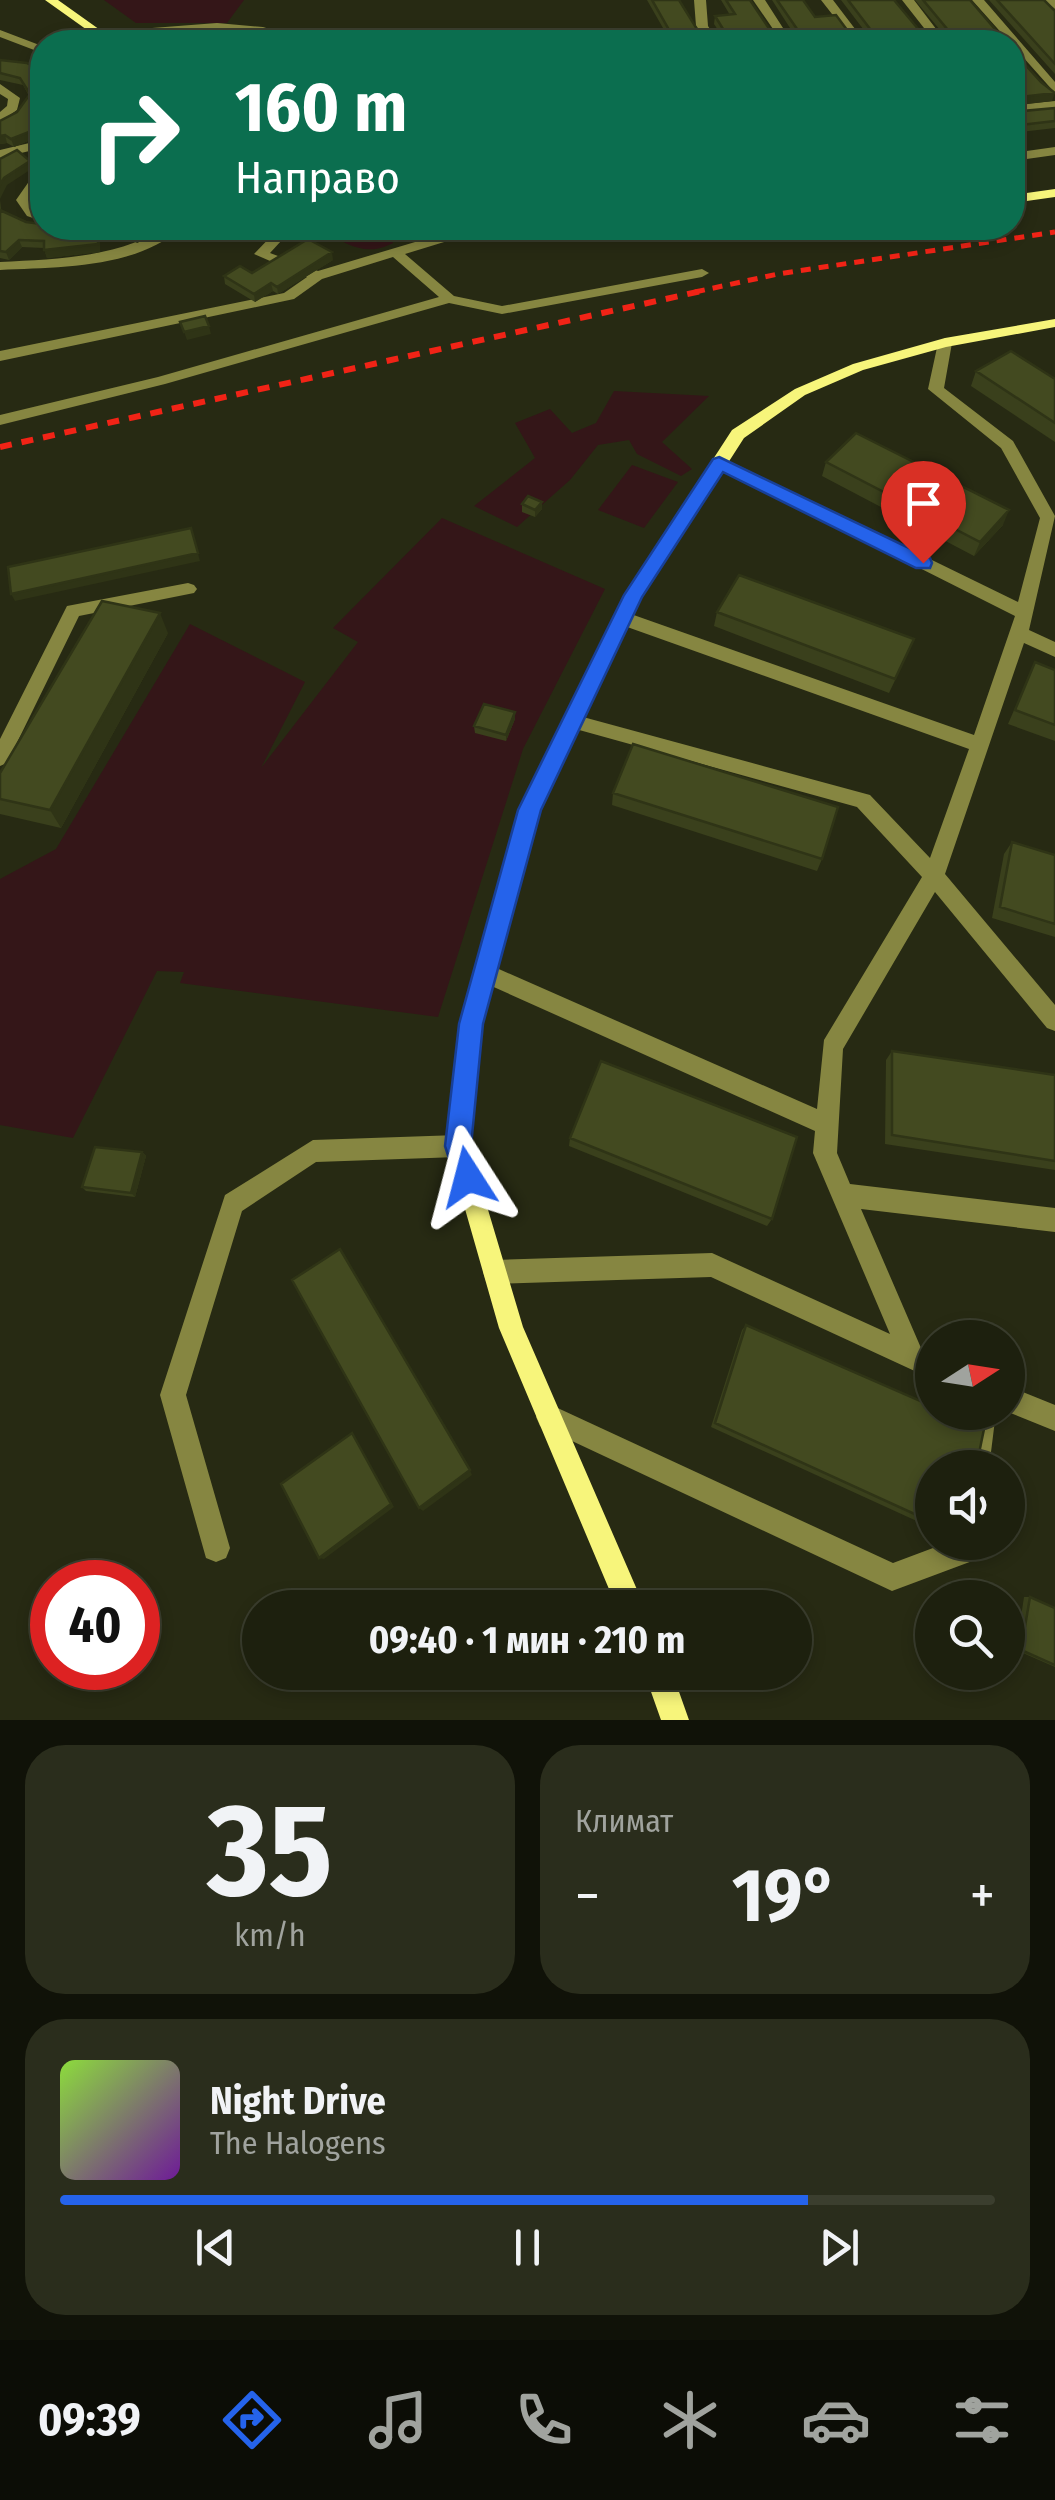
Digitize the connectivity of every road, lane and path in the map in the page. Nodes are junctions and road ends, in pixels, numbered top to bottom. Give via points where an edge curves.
1 (51, 0) edge
2 (700, 0) edge
3 (759, 0) edge
4 (827, 0) edge
5 (908, 0) edge
6 (978, 0) edge
7 (1049, 0) edge
8 (1055, 6) edge
9 (93, 30) edge
10 (196, 30) edge
11 (258, 30) edge
12 (704, 30) edge
13 (779, 30) edge
14 (851, 30) edge
15 (932, 30) edge
16 (1004, 30) edge
17 (0, 33) edge
18 (30, 46) edge
19 (1025, 54) edge
20 (0, 88) edge
21 (1055, 88) edge
22 (1055, 105) edge
23 (1025, 108) edge
24 (0, 118) edge
25 (30, 148) edge
26 (1055, 150) edge
27 (0, 154) edge
28 (1025, 155) edge
29 (1055, 193) edge
30 (1025, 197) edge
31 (158, 240) edge
32 (274, 240) edge
33 (433, 240) edge
34 (395, 252) junction
35 (0, 266) edge
36 (702, 273) dead end
37 (317, 276) junction
38 (449, 300) junction
39 (1055, 324) edge
40 (946, 343) junction
41 (0, 356) edge
42 (0, 420) edge
43 (719, 463) junction
44 (1052, 521) edge
45 (1034, 572) junction
46 (1055, 584) edge
47 (188, 589) dead end
48 (622, 618) junction
49 (1022, 623) junction
50 (1055, 650) edge
51 (572, 721) junction
52 (980, 744) junction
53 (0, 758) edge
54 (934, 876) junction
55 (485, 972) junction
56 (1055, 1021) edge
57 (827, 1125) junction
58 (458, 1146) junction
59 (843, 1194) junction
60 (1055, 1220) edge
61 (495, 1272) junction
62 (915, 1346) edge
63 (915, 1358) edge
64 (1025, 1405) edge
65 (550, 1417) junction
66 (1055, 1418) edge
67 (216, 1548) dead end
68 (939, 1560) edge
69 (623, 1590) edge
70 (664, 1690) edge
71 (675, 1720) edge

1 - 9 street
2 - 12 lane
3 - 13 lane
4 - 14 lane
5 - 15 lane
6 - 16 lane
7 - 8 lane
10 - 11 lane
17 - 18 lane
19 - 21 lane
20 - 24 lane via 14,98
22 - 23 lane
25 - 27 lane
26 - 28 lane
29 - 30 street
31 - 35 lane via 86,258
32 - 37 lane via 260,254
33 - 34 lane
34 - 37 lane
34 - 38 lane
36 - 38 lane via 502,310
37 - 41 lane via 289,296
38 - 42 lane
39 - 40 street
40 - 43 street via 858,367 800,392 738,434
40 - 44 lane via 936,389 1007,446
43 - 48 street
43 - 49 lane
44 - 45 lane
45 - 46 lane
45 - 49 lane
47 - 53 lane via 73,611
48 - 51 street
48 - 52 lane
49 - 50 lane
49 - 52 lane
51 - 54 lane via 863,801
51 - 55 street via 530,810
52 - 54 lane
54 - 56 lane
54 - 57 lane via 832,1047
55 - 57 lane
55 - 58 street via 471,1024
57 - 59 lane via 826,1153
58 - 61 street
58 - 67 lane via 313,1151 232,1203 174,1394
59 - 60 lane
59 - 62 lane
61 - 63 lane via 712,1264
61 - 65 street
64 - 66 lane
65 - 68 lane via 892,1578
65 - 69 street
70 - 71 street

